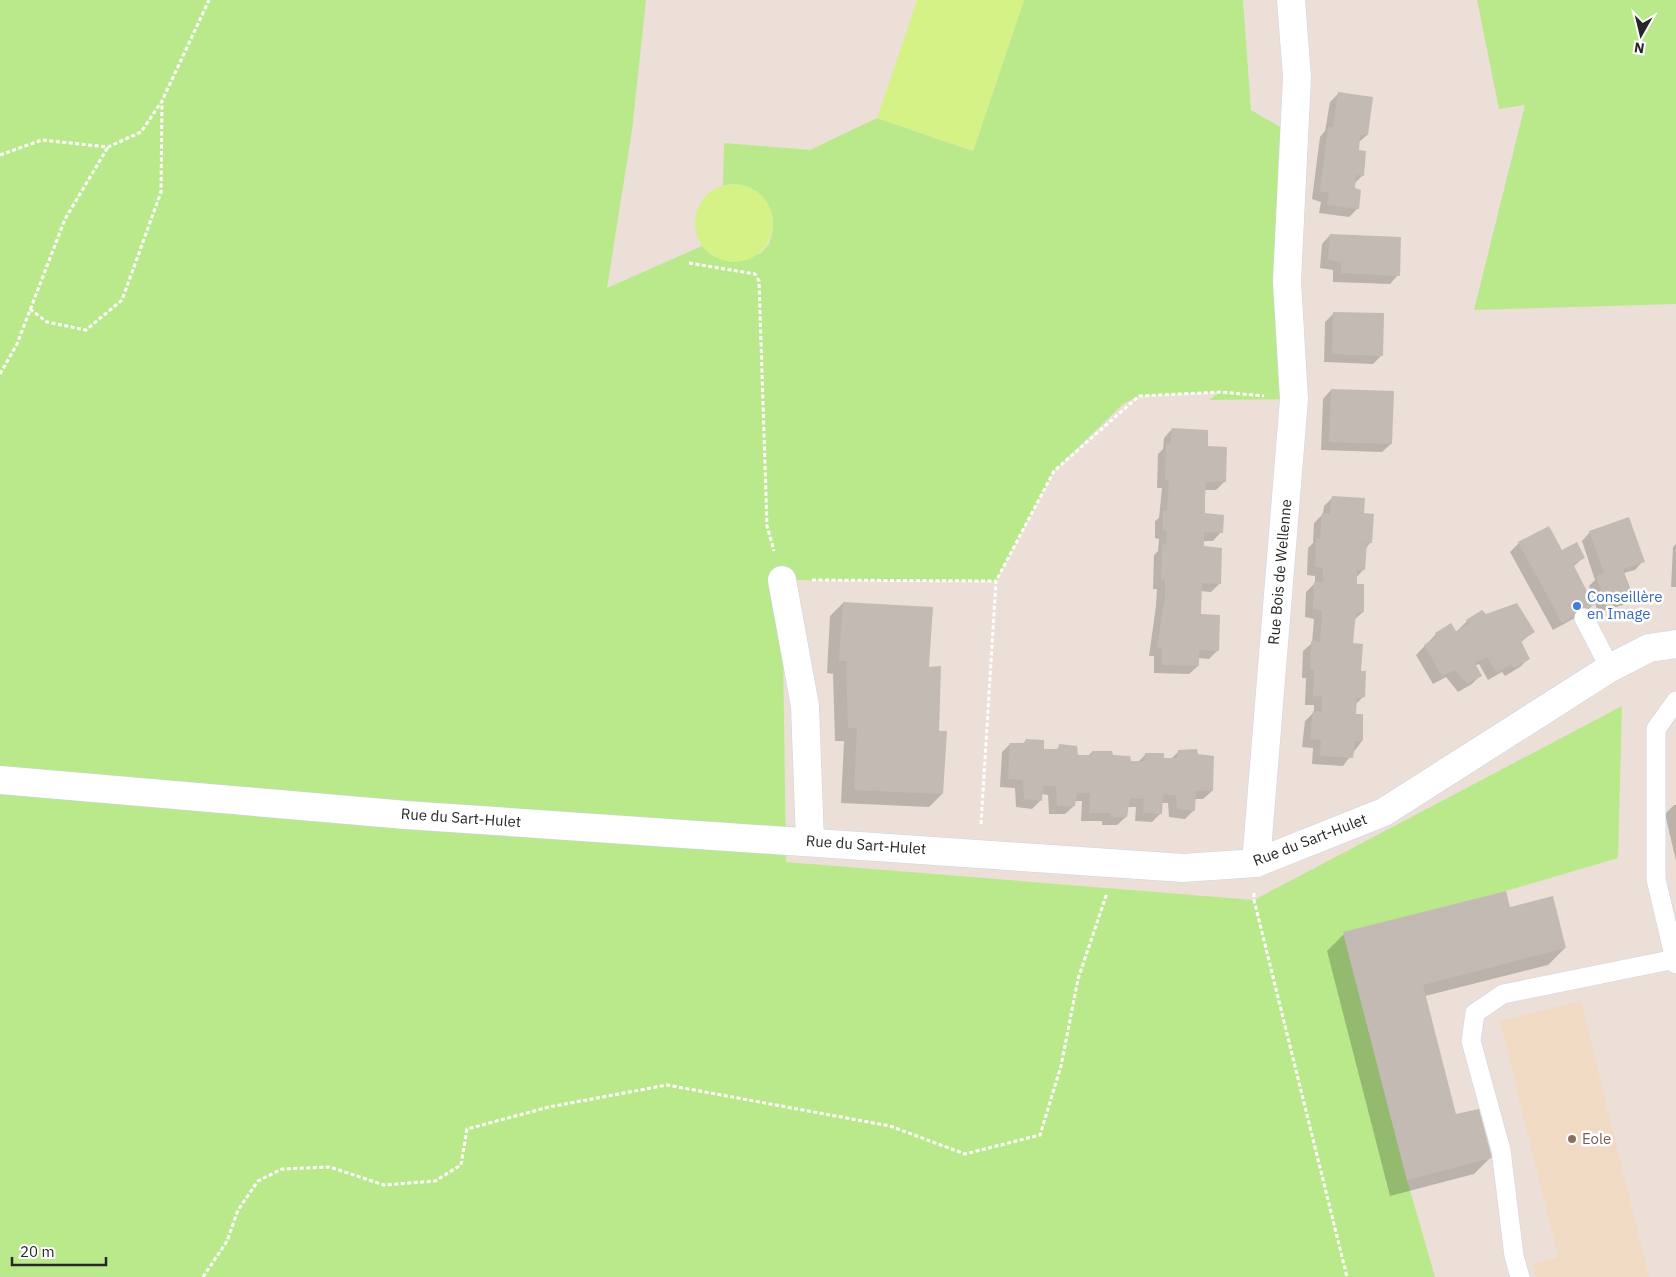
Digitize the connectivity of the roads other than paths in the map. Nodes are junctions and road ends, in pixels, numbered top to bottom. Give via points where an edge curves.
1 (1292, 0) edge
2 (782, 580) road end
3 (1584, 618) dead end
4 (1676, 644) edge
5 (1610, 668) junction
6 (1676, 702) edge
7 (0, 780) edge
8 (810, 841) junction
9 (1256, 863) junction
10 (1675, 961) edge
11 (1520, 1277) edge

1 - 9 street, Rue Bois de Wellenne via 1297,76 1287,281 1294,399
2 - 8 street via 805,706
3 - 5 lane
4 - 5 street, Rue du Sart-Hulet via 1649,648
5 - 9 street, Rue du Sart-Hulet via 1384,812
6 - 10 lane via 1656,729 1656,879
7 - 8 street, Rue du Sart-Hulet via 406,815
8 - 9 street, Rue du Sart-Hulet via 1183,868
10 - 11 lane via 1503,994 1475,1014 1471,1041 1502,1150 1514,1256

